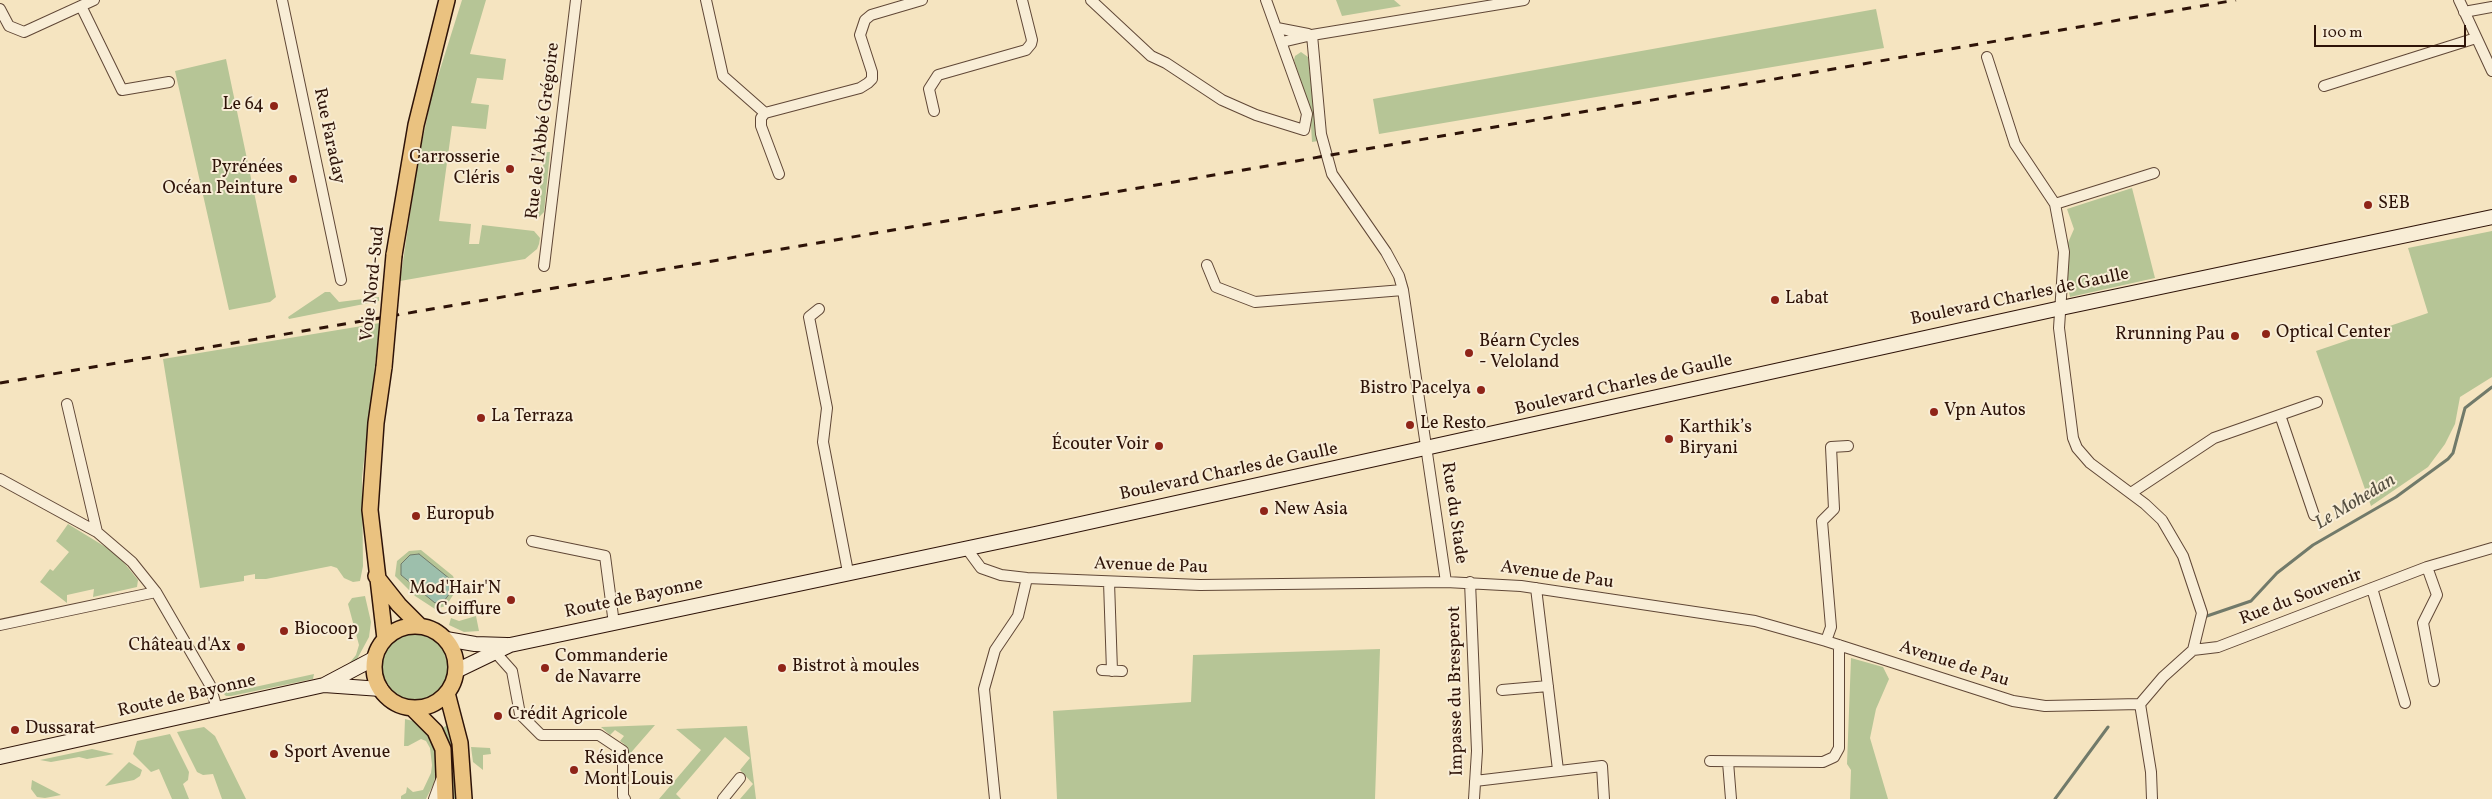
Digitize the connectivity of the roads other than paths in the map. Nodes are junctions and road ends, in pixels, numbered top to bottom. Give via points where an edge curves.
1 (94, 0) edge
2 (282, 0) edge
3 (447, 0) edge
4 (456, 0) edge
5 (576, 0) edge
6 (706, 0) edge
7 (922, 0) edge
8 (1022, 0) edge
9 (1091, 0) edge
10 (1266, 0) edge
11 (1524, 0) edge
12 (2459, 0) edge
13 (81, 6) junction
14 (2492, 8) edge
15 (0, 9) edge
16 (2464, 12) junction
17 (443, 16) junction
18 (1277, 28) junction
19 (1312, 35) junction
20 (2476, 38) junction
21 (1282, 42) junction
22 (1987, 57) dead end
23 (2492, 71) edge
24 (169, 82) dead end
25 (2324, 86) dead end
26 (934, 111) dead end
27 (765, 113) junction
28 (2154, 173) dead end
29 (778, 174) dead end
30 (2056, 204) junction
31 (2492, 217) edge
32 (1207, 265) dead end
33 (544, 266) dead end
34 (341, 280) dead end
35 (1403, 290) junction
36 (2061, 308) junction
37 (819, 309) dead end
38 (2317, 402) dead end
39 (67, 404) dead end
40 (2280, 415) junction
41 (1848, 446) dead end
42 (1428, 448) junction
43 (0, 479) edge
44 (2131, 493) junction
45 (2314, 515) dead end
46 (97, 532) junction
47 (532, 541) dead end
48 (2492, 548) edge
49 (967, 549) junction
50 (2427, 567) junction
51 (848, 572) junction
52 (376, 576) junction
53 (1027, 578) junction
54 (1109, 582) junction
55 (1446, 582) junction
56 (1470, 582) junction
57 (1536, 588) junction
58 (2372, 588) junction
59 (765, 590) joint
60 (156, 592) junction
61 (614, 624) junction
62 (0, 625) edge
63 (419, 625) junction
64 (385, 639) junction
65 (446, 639) junction
66 (1826, 641) junction
67 (510, 645) junction
68 (1839, 645) junction
69 (2193, 650) junction
70 (495, 652) junction
71 (375, 658) junction
72 (456, 671) junction
73 (1112, 671) dead end
74 (2434, 681) dead end
75 (324, 685) junction
76 (1548, 686) junction
77 (380, 689) junction
78 (1502, 690) dead end
79 (447, 693) junction
80 (2405, 703) dead end
81 (2140, 704) junction
82 (412, 708) junction
83 (217, 709) junction
84 (0, 757) edge
85 (1710, 761) dead end
86 (1728, 762) junction
87 (445, 767) junction
88 (1558, 770) junction
89 (740, 778) dead end
90 (1475, 781) junction
91 (434, 799) edge
92 (445, 799) edge
93 (464, 799) edge
94 (626, 799) edge
95 (723, 799) edge
96 (995, 799) edge
97 (1474, 799) edge
98 (1604, 799) edge
99 (1731, 799) edge
100 (2152, 799) edge

1 - 13 street
2 - 34 street, Rue Faraday
3 - 17 main road, Voie Nord-Sud
4 - 17 street
5 - 33 street, Rue de l'Abbé Grégoire
6 - 27 street via 723,76
7 - 27 street via 871,15 865,20 860,35 872,72 868,83 860,88
8 - 26 street via 1031,44 1026,50 938,75 928,89
9 - 21 street via 1151,56 1222,100 1304,130 1307,114
10 - 18 street
11 - 19 street
12 - 16 street
13 - 15 street via 24,32 10,26
13 - 24 street via 122,90
14 - 16 street
16 - 20 street
17 - 52 main road, Voie Nord-Sud, bridge via 416,125 394,255 370,510
18 - 19 street
18 - 21 street
19 - 21 street
19 - 35 street, Rue du Stade via 1321,134 1332,174 1386,252
20 - 23 street
20 - 25 street
22 - 30 street via 2015,144
27 - 29 street via 761,126
28 - 30 street
30 - 36 street via 2064,252
31 - 36 main road, Boulevard Charles de Gaulle
32 - 35 street via 1216,287 1255,302
35 - 42 street, Rue du Stade
36 - 42 main road, Boulevard Charles de Gaulle
36 - 44 street via 2059,328 2073,438 2090,463
37 - 51 street via 810,316 827,408 823,442
38 - 40 street
39 - 46 street
40 - 44 street via 2214,438
40 - 45 street
41 - 66 street via 1831,447 1834,509 1822,521 1831,627
42 - 49 main road, Boulevard Charles de Gaulle
42 - 55 street, Rue du Stade
43 - 46 street
44 - 69 street via 2162,520 2183,556 2202,614
46 - 60 street via 123,552
47 - 61 street via 605,556
48 - 50 street, Rue du Souvenir
49 - 51 main road, Boulevard Charles de Gaulle
49 - 53 street, Avenue de Pau via 981,568 1001,575
50 - 58 street, Rue du Souvenir
50 - 74 street via 2437,595 2423,623
51 - 59 main road, Boulevard Charles de Gaulle
52 - 63 main road
52 - 64 main road, Voie Nord-Sud
53 - 54 street, Avenue de Pau
53 - 96 street via 1018,616 995,650 984,689
54 - 55 street, Avenue de Pau via 1200,585
54 - 73 street
55 - 56 street, Avenue de Pau
56 - 57 street, Avenue de Pau
56 - 90 street, Impasse du Bresperot via 1477,751
57 - 66 street, Avenue de Pau via 1718,614
57 - 76 street
58 - 69 street, Rue du Souvenir via 2218,647
58 - 80 street
59 - 61 main road, Route de Bayonne
60 - 62 street
60 - 83 street via 210,685
61 - 67 main road, Route de Bayonne
63 - 64 main road via 406,626
63 - 65 main road via 435,630
64 - 71 main road
65 - 67 main road, Route de Bayonne
65 - 72 main road via 452,648
66 - 68 street, Avenue de Pau
67 - 70 main road, Route de Bayonne
68 - 81 street, Avenue de Pau via 2013,701 2045,706
68 - 86 street via 1839,748 1834,758 1823,762
69 - 81 street
70 - 72 main road, Route de Bayonne
70 - 94 street via 512,671 520,714 541,735 599,735 623,751
71 - 75 main road, Route de Bayonne
71 - 77 main road via 375,674
72 - 79 main road
75 - 77 main road, Route de Bayonne
75 - 83 main road, Route de Bayonne
76 - 78 street
76 - 88 street
77 - 82 main road via 389,699
79 - 82 main road via 425,707
79 - 93 main road via 460,743
81 - 100 street
82 - 87 main road via 435,731
83 - 84 main road, Route de Bayonne
85 - 86 street
86 - 99 street
87 - 91 street
87 - 92 main road
88 - 90 street
88 - 98 street via 1602,766
89 - 95 street
90 - 97 street, Impasse du Bresperot

